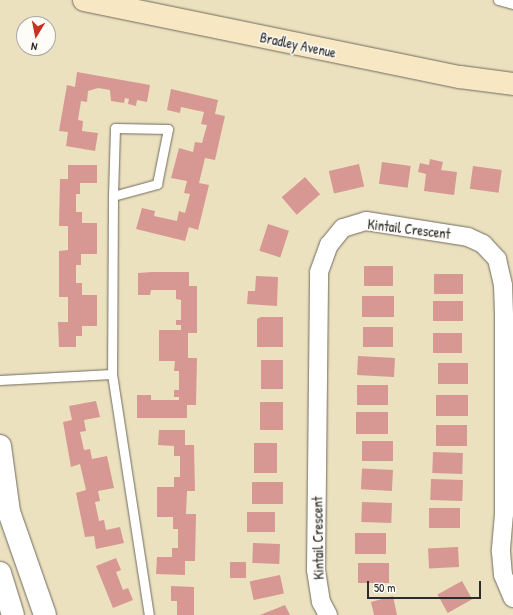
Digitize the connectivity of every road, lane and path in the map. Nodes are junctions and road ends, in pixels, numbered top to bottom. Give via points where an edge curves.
1 (84, 0) edge
2 (498, 0) edge
3 (513, 4) edge
4 (513, 84) edge
5 (113, 196) junction
6 (112, 374) junction
7 (0, 380) edge
8 (0, 446) edge
9 (0, 573) edge
10 (513, 598) edge
11 (14, 615) edge
12 (45, 615) edge
13 (149, 615) edge
14 (328, 615) edge

1 - 4 main road, Bradley Avenue via 460,78
2 - 3 lane
5 - 5 lane via 115,128 168,129 157,184
5 - 6 lane
6 - 7 lane
6 - 13 lane
8 - 12 street via 9,512
9 - 11 street
10 - 14 street, Kintail Crescent via 503,575 501,552 504,514 504,316 503,285 497,259 483,244 468,237 366,222 343,228 329,245 319,272 316,568 321,602

